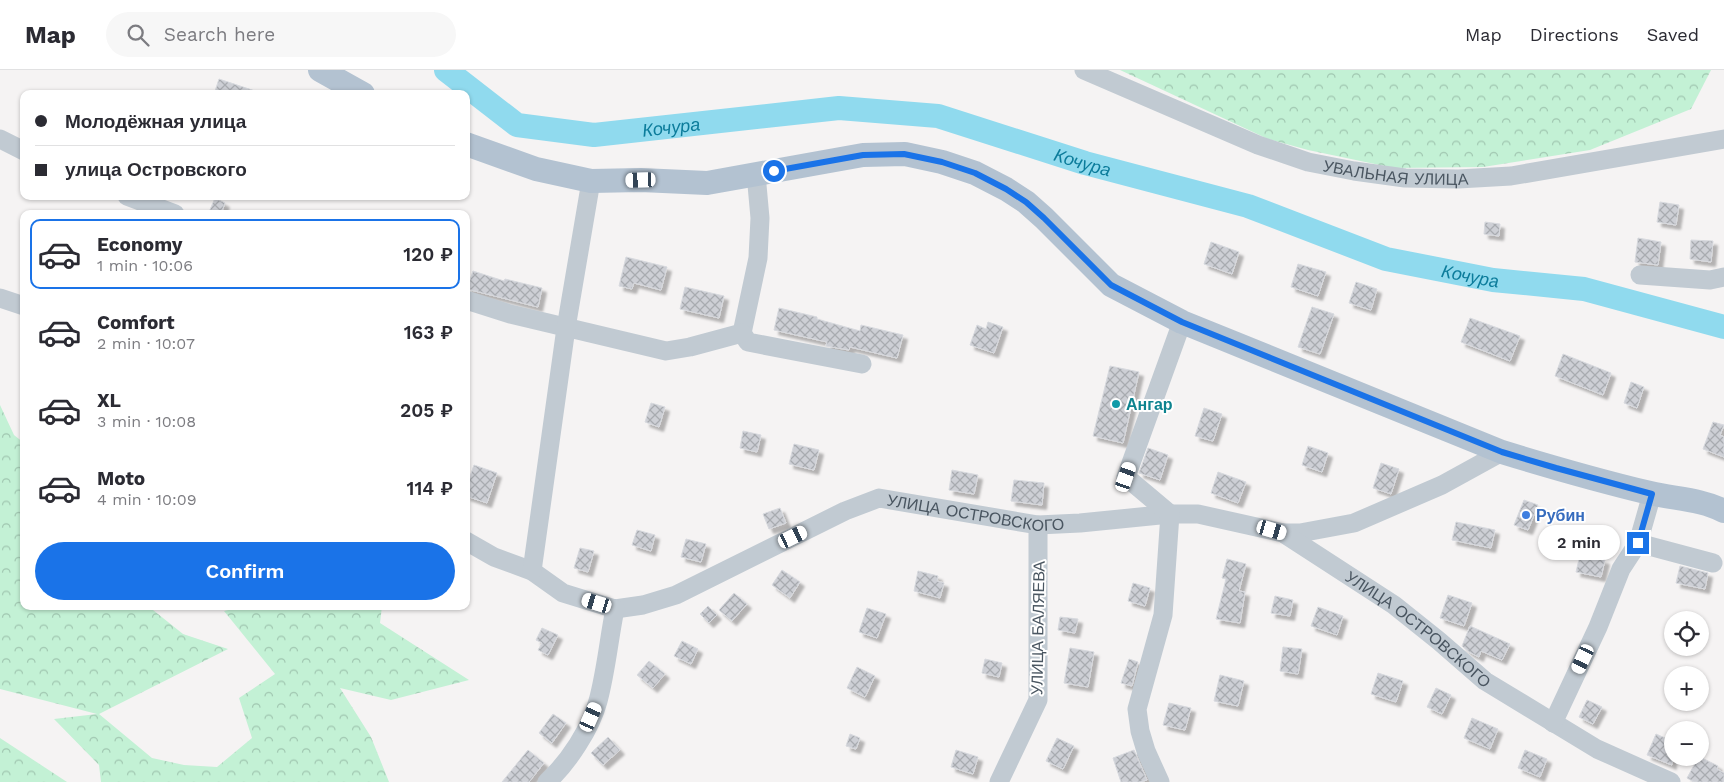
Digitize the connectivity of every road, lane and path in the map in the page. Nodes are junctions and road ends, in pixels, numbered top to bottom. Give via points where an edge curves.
1 (320, 70) edge
2 (1084, 70) edge
3 (356, 90) edge
4 (0, 139) edge
5 (1724, 139) edge
6 (470, 145) edge
7 (20, 149) edge
8 (756, 174) junction
9 (591, 181) junction
10 (138, 200) edge
11 (164, 210) edge
12 (1640, 275) dead end
13 (1724, 277) edge
14 (0, 298) edge
15 (470, 301) edge
16 (20, 305) edge
17 (1182, 322) junction
18 (566, 328) junction
19 (742, 333) junction
20 (862, 364) dead end
21 (1502, 452) junction
22 (1652, 494) junction
23 (1724, 511) edge
24 (1170, 514) junction
25 (1038, 525) junction
26 (1283, 533) junction
27 (470, 542) edge
28 (1638, 543) junction
29 (1713, 563) dead end
30 (532, 571) junction
31 (615, 608) junction
32 (1553, 723) junction
33 (547, 782) edge
34 (999, 782) edge
35 (1160, 782) edge
36 (1671, 782) edge

1 - 3 main road
2 - 5 street, УВАЛЬНАЯ УЛИЦА via 1258,145 1308,162 1405,178 1511,176
4 - 7 street
6 - 9 main road via 536,169
8 - 9 main road via 707,183
8 - 17 main road via 863,155 904,154 975,173 1026,202 1111,285
8 - 19 street via 760,218 758,258
9 - 18 street
10 - 11 street
12 - 13 street via 1710,280
14 - 16 street
15 - 18 street
17 - 21 main road
17 - 24 street via 1126,477
18 - 19 street via 666,351
18 - 30 street
19 - 20 street via 748,342
21 - 22 main road
21 - 26 street, УЛИЦА ОСТРОВСКОГО via 1442,485 1354,523
22 - 23 main road via 1712,505
22 - 28 street
24 - 25 street, УЛИЦА ОСТРОВСКОГО
24 - 26 street, УЛИЦА ОСТРОВСКОГО via 1198,514
24 - 35 street via 1163,615 1137,709 1146,751
25 - 31 street, УЛИЦА ОСТРОВСКОГО via 879,498 845,511 676,595 643,605
25 - 34 street, УЛИЦА БАЛЯЕВА via 1038,700
26 - 32 street, УЛИЦА ОСТРОВСКОГО via 1394,605 1485,681
27 - 30 street, УЛИЦА ОСТРОВСКОГО via 494,557
28 - 29 street
28 - 32 street via 1621,569
30 - 31 street, УЛИЦА ОСТРОВСКОГО via 563,593
31 - 33 street via 598,702 570,757
32 - 36 street, УЛИЦА ОСТРОВСКОГО via 1597,749

